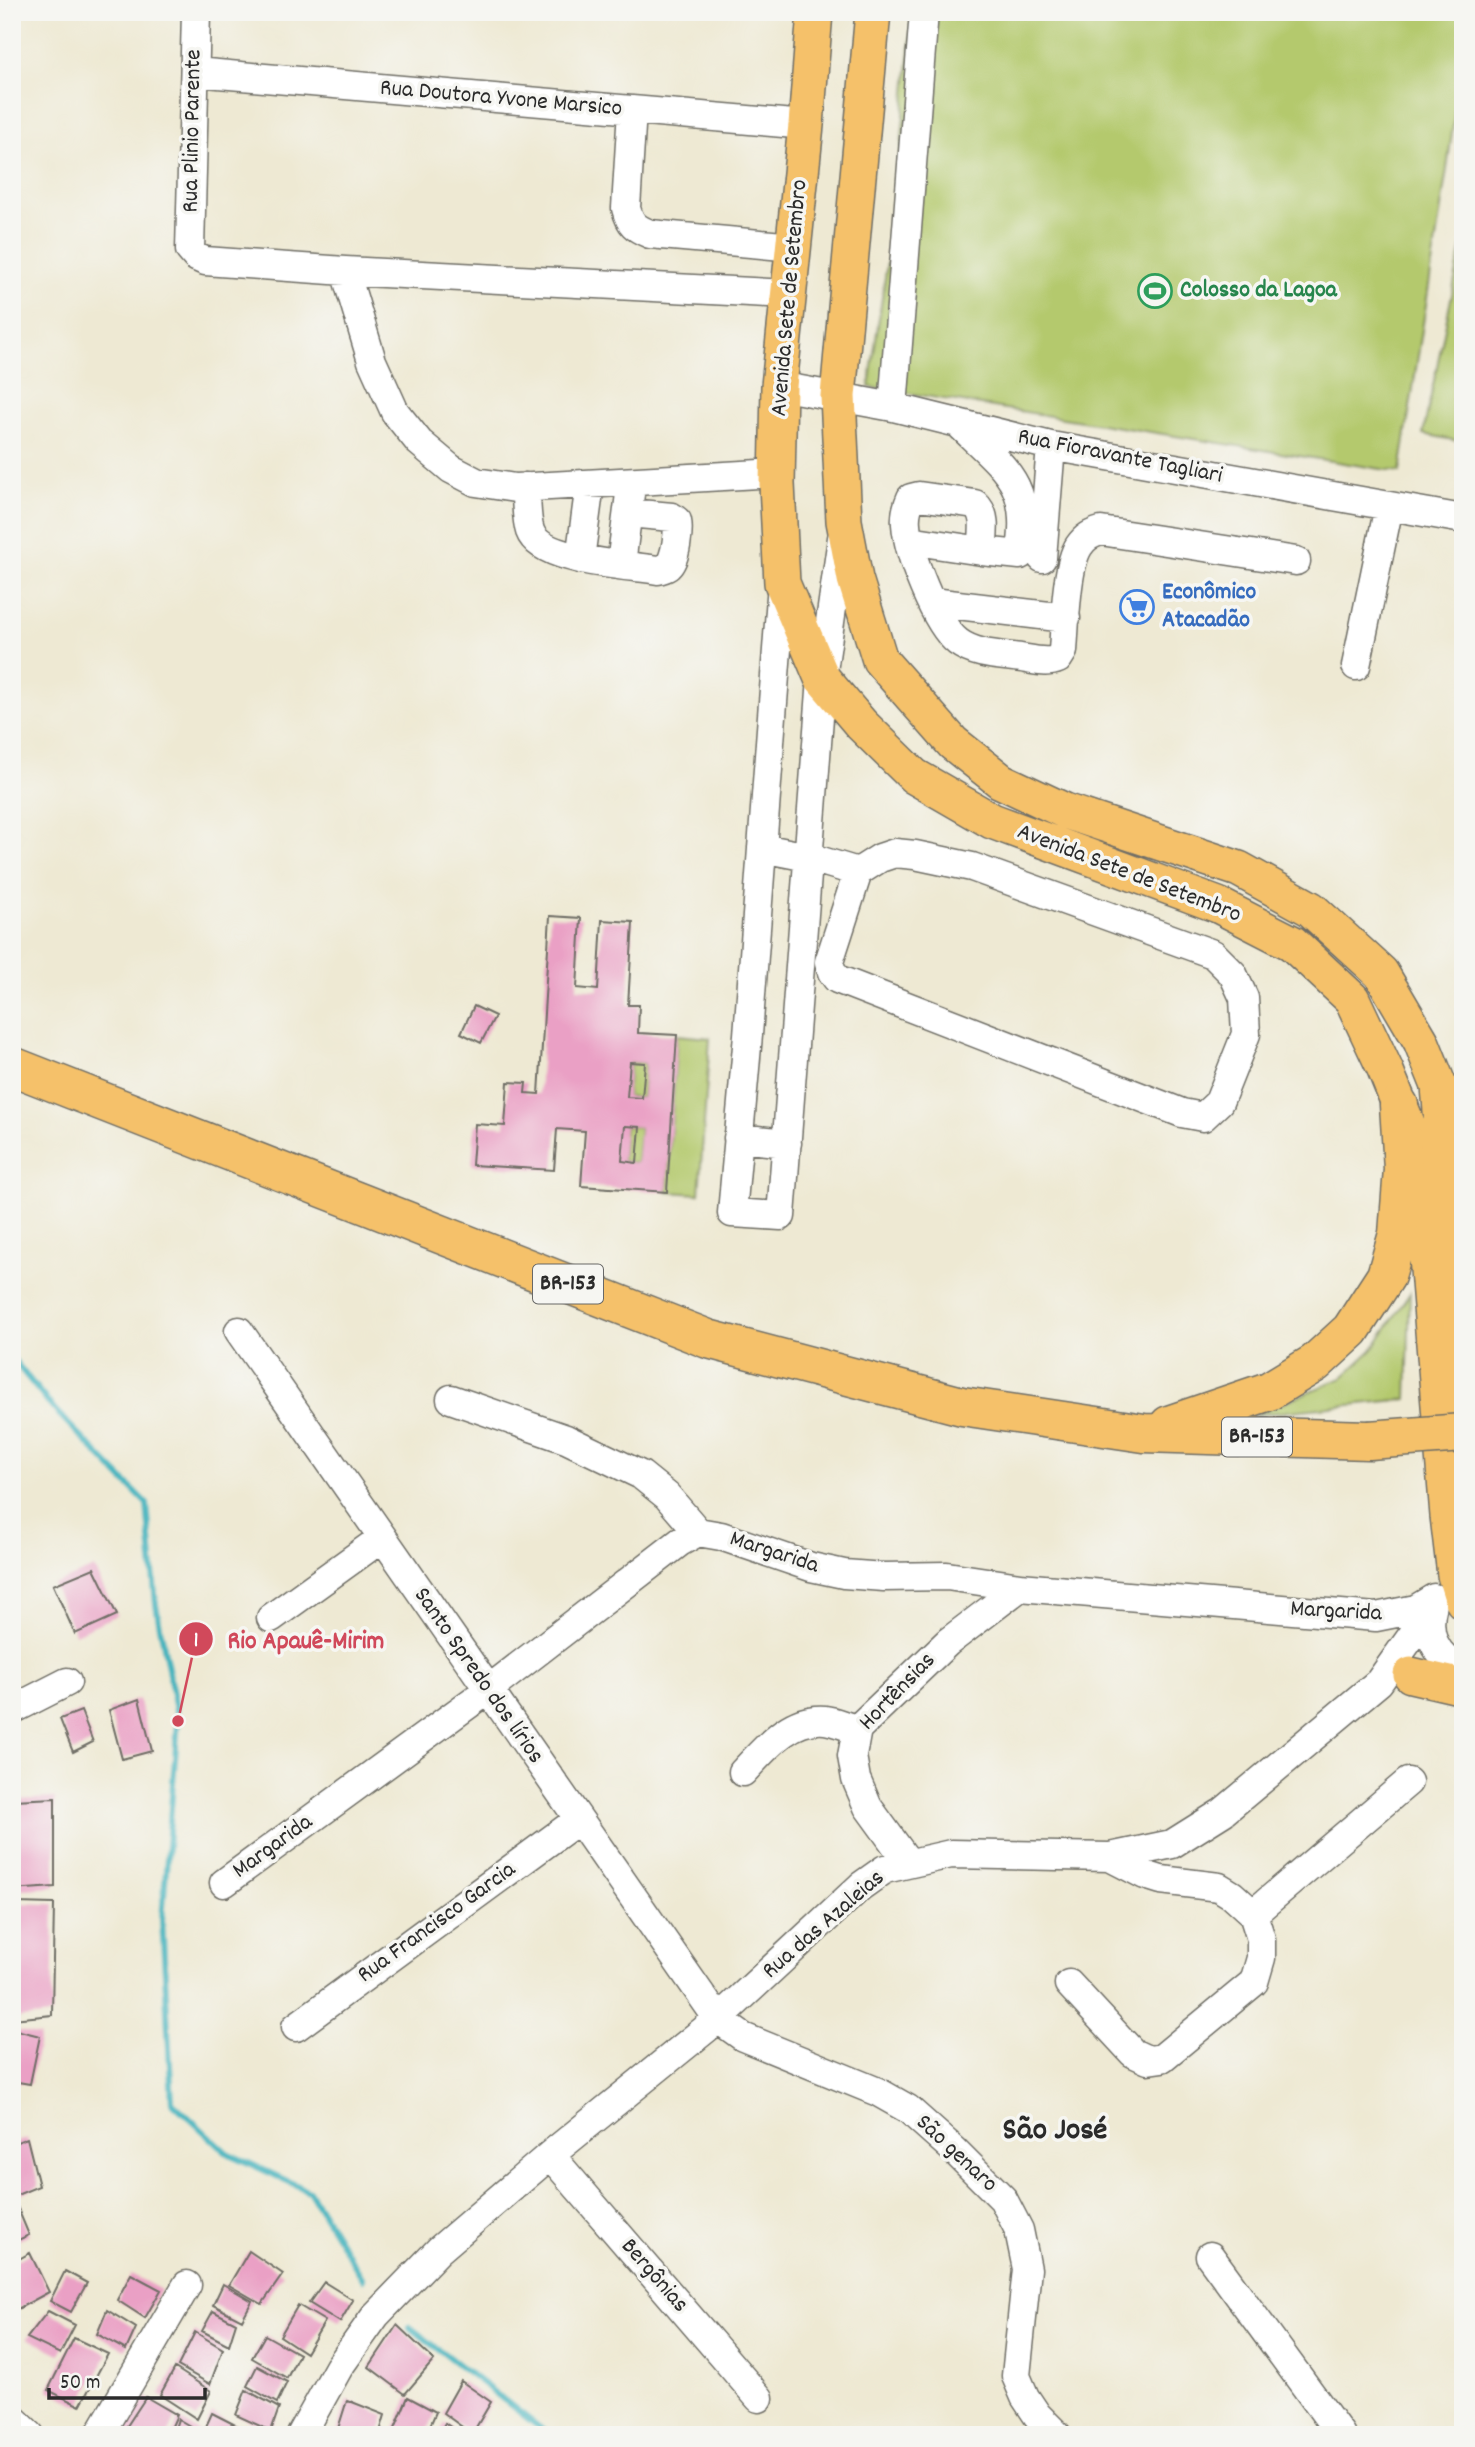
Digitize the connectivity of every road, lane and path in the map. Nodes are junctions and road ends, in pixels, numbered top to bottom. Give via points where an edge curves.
1 (196, 12) edge
2 (815, 12) edge
3 (873, 12) edge
4 (924, 12) edge
5 (195, 72) junction
6 (632, 110) junction
7 (806, 125) junction
8 (863, 131) junction
9 (794, 247) junction
10 (345, 271) junction
11 (789, 293) junction
12 (779, 386) junction
13 (838, 396) junction
14 (893, 407) junction
15 (961, 426) junction
16 (1051, 446) junction
17 (777, 473) junction
18 (632, 481) junction
19 (590, 484) junction
20 (525, 488) junction
21 (1389, 506) junction
22 (628, 513) junction
23 (1463, 519) edge
24 (844, 521) junction
25 (909, 540) junction
26 (982, 551) junction
27 (1031, 556) junction
28 (580, 559) junction
29 (1072, 561) junction
30 (1296, 561) dead end
31 (621, 564) junction
32 (782, 583) junction
33 (932, 602) junction
34 (1066, 618) junction
35 (1356, 666) dead end
36 (822, 678) junction
37 (762, 848) junction
38 (808, 858) junction
39 (858, 872) junction
40 (12, 1066) edge
41 (1439, 1086) junction
42 (1399, 1105) junction
43 (1463, 1130) edge
44 (738, 1138) junction
45 (787, 1143) junction
46 (239, 1331) dead end
47 (1463, 1383) edge
48 (451, 1399) dead end
49 (1144, 1433) junction
50 (1463, 1433) edge
51 (698, 1532) junction
52 (382, 1538) junction
53 (1020, 1587) junction
54 (1449, 1591) edge
55 (271, 1618) dead end
56 (1460, 1674) edge
57 (1395, 1678) junction
58 (66, 1682) dead end
59 (488, 1690) junction
60 (12, 1710) edge
61 (857, 1729) junction
62 (743, 1772) dead end
63 (1408, 1782) dead end
64 (578, 1820) junction
65 (1110, 1857) junction
66 (908, 1862) junction
67 (224, 1883) dead end
68 (1253, 1914) junction
69 (1069, 1984) dead end
70 (718, 2019) junction
71 (296, 2027) dead end
72 (550, 2155) junction
73 (1210, 2256) dead end
74 (187, 2285) dead end
75 (759, 2398) dead end
76 (12, 2418) edge
77 (30, 2435) edge
78 (99, 2435) edge
79 (301, 2435) edge
80 (1057, 2435) edge
81 (1340, 2435) edge

1 - 5 street, Rua Plinio Parente
2 - 7 main road, Avenida Sete de Setembro
3 - 8 main road, Avenida Sete de Setembro
4 - 14 street
5 - 6 street, Rua Doutora Yvone Marsico
5 - 10 street, Rua Plinio Parente via 191,250 196,257
6 - 7 street, Rua Doutora Yvone Marsico
6 - 9 street via 626,208 636,229
7 - 8 main road
7 - 9 main road, Avenida Sete de Setembro
8 - 13 main road, Avenida Sete de Setembro
9 - 11 main road, Avenida Sete de Setembro
10 - 11 street
10 - 20 street via 372,361 395,412 419,442 476,482
11 - 12 main road, Avenida Sete de Setembro
12 - 13 street, Rua Fioravante Tagliari
12 - 17 main road, Avenida Sete de Setembro
13 - 14 street, Rua Fioravante Tagliari
13 - 24 main road, Avenida Sete de Setembro
14 - 15 street, Rua Fioravante Tagliari
15 - 16 street, Rua Fioravante Tagliari
15 - 27 street via 1009,474 1018,490
16 - 21 street, Rua Fioravante Tagliari
16 - 27 street
17 - 18 street
17 - 32 main road, Avenida Sete de Setembro
18 - 19 street
18 - 22 street
19 - 20 street
19 - 28 street
20 - 28 street via 530,532 559,555
21 - 23 street, Rua Fioravante Tagliari
21 - 35 street
22 - 31 street
22 - 31 street via 672,517 679,528 667,567 658,570
24 - 36 street, Avenida Sete de Setembro
24 - 41 main road, Avenida Sete de Setembro via 855,579 880,660 953,743 1001,781 1065,811 1239,869 1311,909 1381,973 1421,1041
25 - 26 street
25 - 26 street via 905,523 911,498 964,502 975,504 984,517
25 - 33 street
26 - 27 street
27 - 29 street
28 - 31 street
29 - 30 street via 1089,535 1101,531
29 - 34 street
32 - 36 main road, Avenida Sete de Setembro
32 - 37 street, Avenida Sete de Setembro
33 - 34 street
33 - 34 street via 958,643 978,652 1046,662 1058,659 1063,651
36 - 38 street, Avenida Sete de Setembro
36 - 42 main road, Avenida Sete de Setembro via 914,776 992,821 1218,905 1292,943 1352,999
37 - 38 street
37 - 44 street, Avenida Sete de Setembro
38 - 39 street
38 - 45 street, Avenida Sete de Setembro
39 - 39 street via 895,853 972,867 1213,954 1233,974 1244,998 1246,1034 1219,1102 1203,1116 1182,1113 837,979 830,962
40 - 49 highway, BR-153 via 708,1339 962,1406
41 - 43 main road, Avenida Sete de Setembro
41 - 47 main road, Avenida Sete de Setembro
42 - 49 highway via 1403,1169 1398,1234 1386,1276 1351,1330 1315,1363 1269,1391
42 - 54 main road, Avenida Sete de Setembro via 1413,1138 1421,1183 1448,1516
44 - 45 street
44 - 45 street, Avenida Sete de Setembro via 732,1213 781,1216
46 - 52 street, Santo Spredo dos lírios
48 - 51 street via 566,1439 641,1475 667,1496
49 - 50 highway, BR-153, bridge via 1369,1440
51 - 53 street, Margarida via 844,1574 947,1576
51 - 59 street, Margarida
52 - 55 street
52 - 59 street, Santo Spredo dos lírios
53 - 54 street, Margarida via 1376,1617 1416,1609
53 - 61 street, Hortênsias via 948,1642
54 - 56 street via 1429,1621 1434,1645
54 - 57 street, Rua das Azaleias
56 - 57 main road
57 - 65 street, Rua das Azaleias via 1199,1829 1172,1844
58 - 60 street
59 - 64 street, Santo Spredo dos lírios
59 - 67 street, Margarida
61 - 62 street via 825,1720 803,1722 779,1734
61 - 66 street, Hortênsias via 852,1756 856,1779 869,1807
63 - 68 street
64 - 70 street, Santo Spredo dos lírios
64 - 71 street, Rua Francisco Garcia
65 - 66 street, Rua das Azaleias via 951,1854
65 - 68 street via 1153,1878 1219,1887
66 - 70 street, Rua das Azaleias via 885,1869 861,1886
68 - 69 street via 1261,1940 1254,1982 1162,2058 1148,2060 1133,2053
70 - 72 street, Rua das Azaleias
70 - 80 street, São genaro via 743,2037 878,2092 908,2109 1003,2199 1019,2230 1027,2269 1016,2376 1037,2415
72 - 75 street, Bergônias
72 - 79 street, Rua das Azaleias via 439,2250 376,2315 339,2367
73 - 81 street
74 - 78 street
76 - 77 street

